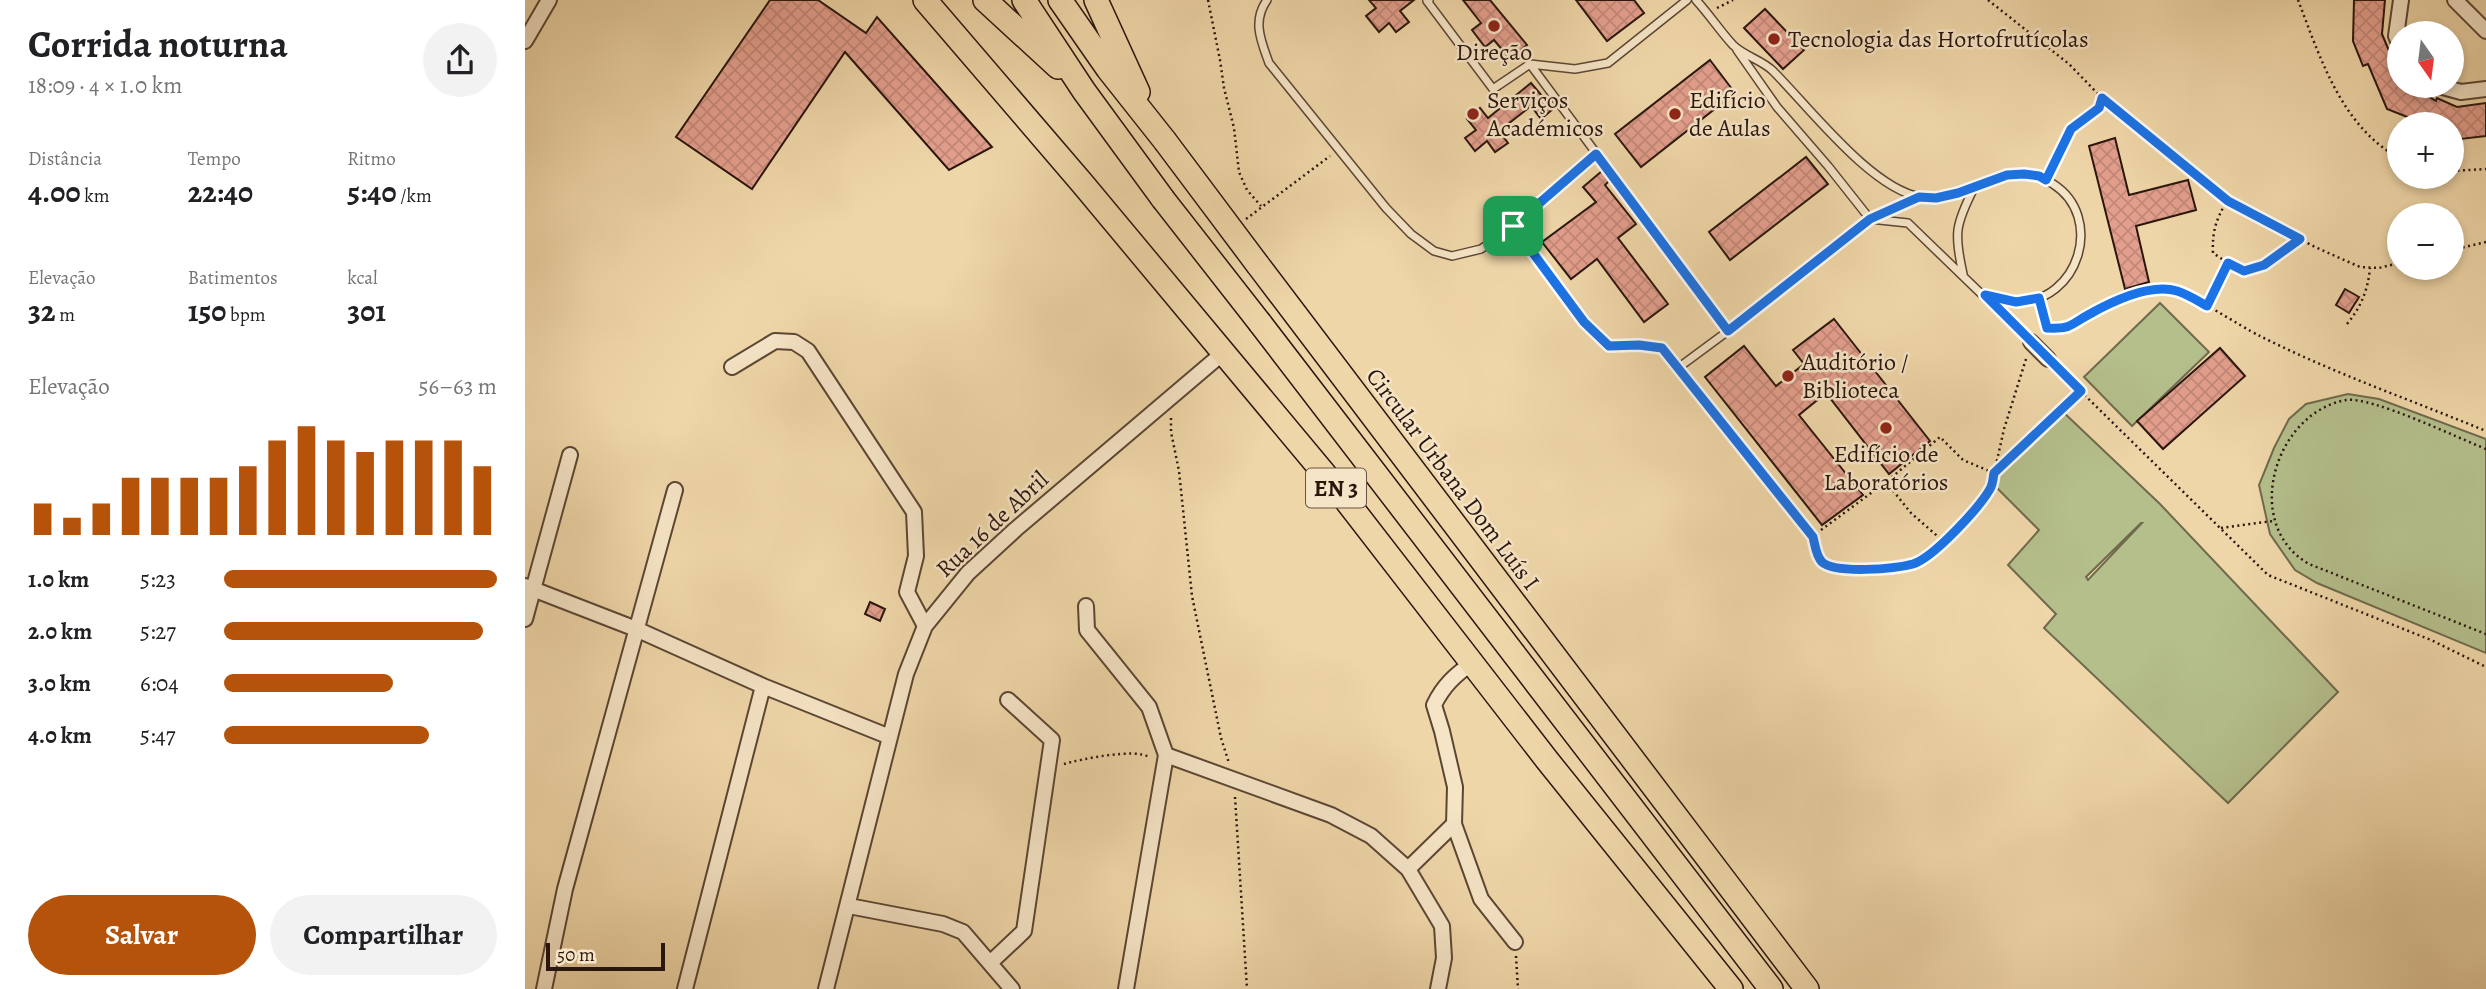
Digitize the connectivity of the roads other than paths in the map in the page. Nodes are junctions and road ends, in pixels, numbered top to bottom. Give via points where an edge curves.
1 (549, 0) edge
2 (925, 0) edge
3 (985, 0) edge
4 (1024, 0) edge
5 (1060, 0) edge
6 (1095, 0) edge
7 (1267, 0) edge
8 (1429, 0) edge
9 (1687, 0) edge
10 (1696, 0) edge
11 (2400, 0) edge
12 (2455, 0) edge
13 (2398, 21) edge
14 (2486, 30) edge
15 (525, 41) edge
16 (1735, 47) junction
17 (1530, 64) junction
18 (2486, 89) edge
19 (1084, 91) junction
20 (2464, 92) edge
21 (1161, 135) junction
22 (1596, 154) junction
23 (1974, 188) junction
24 (1919, 197) junction
25 (1870, 219) junction
26 (1513, 226) junction
27 (1963, 275) junction
28 (1985, 295) junction
29 (2039, 298) junction
30 (2047, 328) road end
31 (1728, 331) junction
32 (2031, 342) joint
33 (1223, 353) junction
34 (2048, 359) road end
35 (732, 367) dead end
36 (1678, 368) junction
37 (570, 455) dead end
38 (675, 490) dead end
39 (1813, 537) road end
40 (529, 588) edge
41 (1086, 606) dead end
42 (525, 618) edge
43 (925, 626) junction
44 (636, 629) junction
45 (1472, 663) junction
46 (763, 686) junction
47 (1008, 700) dead end
48 (890, 737) junction
49 (1166, 755) junction
50 (1454, 824) junction
51 (1408, 869) junction
52 (849, 906) junction
53 (1515, 942) road end
54 (990, 963) junction
55 (544, 989) edge
56 (685, 989) edge
57 (827, 989) edge
58 (1012, 989) edge
59 (1126, 989) edge
60 (1438, 989) edge
61 (1731, 989) edge
62 (1771, 989) edge
63 (1807, 989) edge

1 - 15 street
2 - 33 main road, EN 3
3 - 19 main road
4 - 19 main road
5 - 21 main road, Circular Urbana Dom Luís I
6 - 21 main road
7 - 26 lane via 1259,11 1260,38 1269,63 1411,234 1434,251 1452,256 1481,249
8 - 17 lane via 1493,89
9 - 17 lane via 1608,62 1575,69
10 - 16 lane
11 - 13 street
12 - 14 street
16 - 24 lane via 1767,66 1882,180
16 - 25 lane via 1777,107
17 - 22 lane
18 - 20 street
19 - 62 main road, bridge
21 - 63 main road, Circular Urbana Dom Luís I, bridge
22 - 26 lane
22 - 31 lane
23 - 24 lane via 1936,198
23 - 27 lane via 1959,220 1956,242
23 - 29 lane via 2007,175 2024,174 2039,176 2067,195 2080,230 2081,250 2073,271 2058,288
24 - 25 lane
25 - 27 lane via 1908,223
25 - 31 lane
26 - 36 lane via 1584,322 1609,346 1662,348
27 - 28 lane
28 - 29 lane via 2016,302
28 - 32 lane
29 - 30 lane
31 - 36 lane
32 - 34 street
33 - 43 street, Rua 16 de Abril via 1016,529 968,573
33 - 45 main road, EN 3 via 1338,490
35 - 43 street via 775,341 793,342 808,351 913,512 915,556 907,592
36 - 39 lane
37 - 40 street
38 - 44 street
40 - 42 street
40 - 44 street
41 - 49 street via 1087,630 1149,707
43 - 48 street, Rua 16 de Abril via 906,674
44 - 46 street
44 - 55 street via 565,889
45 - 50 street via 1453,676 1434,705 1455,787
45 - 61 main road, EN 3
46 - 48 street
46 - 56 street
47 - 54 street via 1052,740 1024,931
48 - 52 street, Rua 16 de Abril
49 - 51 street via 1331,815 1371,836
49 - 59 street
50 - 51 street
50 - 53 street via 1482,899
51 - 60 street via 1442,926 1444,958
52 - 54 street via 963,932
52 - 57 street, Rua 16 de Abril
54 - 58 street

